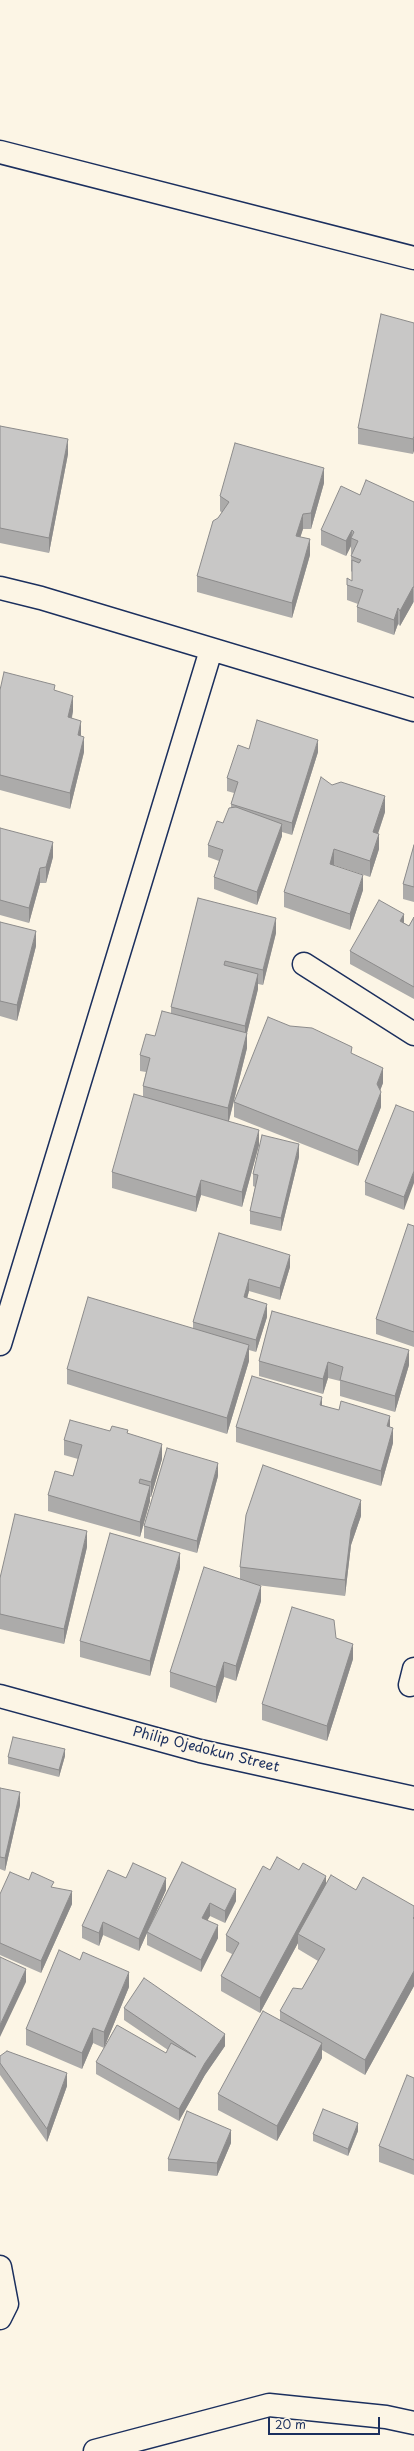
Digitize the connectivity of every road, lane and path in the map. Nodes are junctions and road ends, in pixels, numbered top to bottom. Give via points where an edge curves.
1 (0, 152) edge
2 (414, 258) edge
3 (0, 588) edge
4 (211, 650) junction
5 (414, 710) edge
6 (304, 964) dead end
7 (414, 1034) edge
8 (0, 1344) edge
9 (0, 1696) edge
10 (414, 1798) edge
11 (0, 2268) edge
12 (0, 2318) edge
13 (414, 2423) edge
14 (95, 2451) edge

1 - 2 street
3 - 4 street
4 - 5 street
4 - 8 street
6 - 7 street
9 - 10 street, Philip Ojedokun Street via 200,1751
11 - 12 street via 7,2304
13 - 14 street via 386,2417 270,2404

